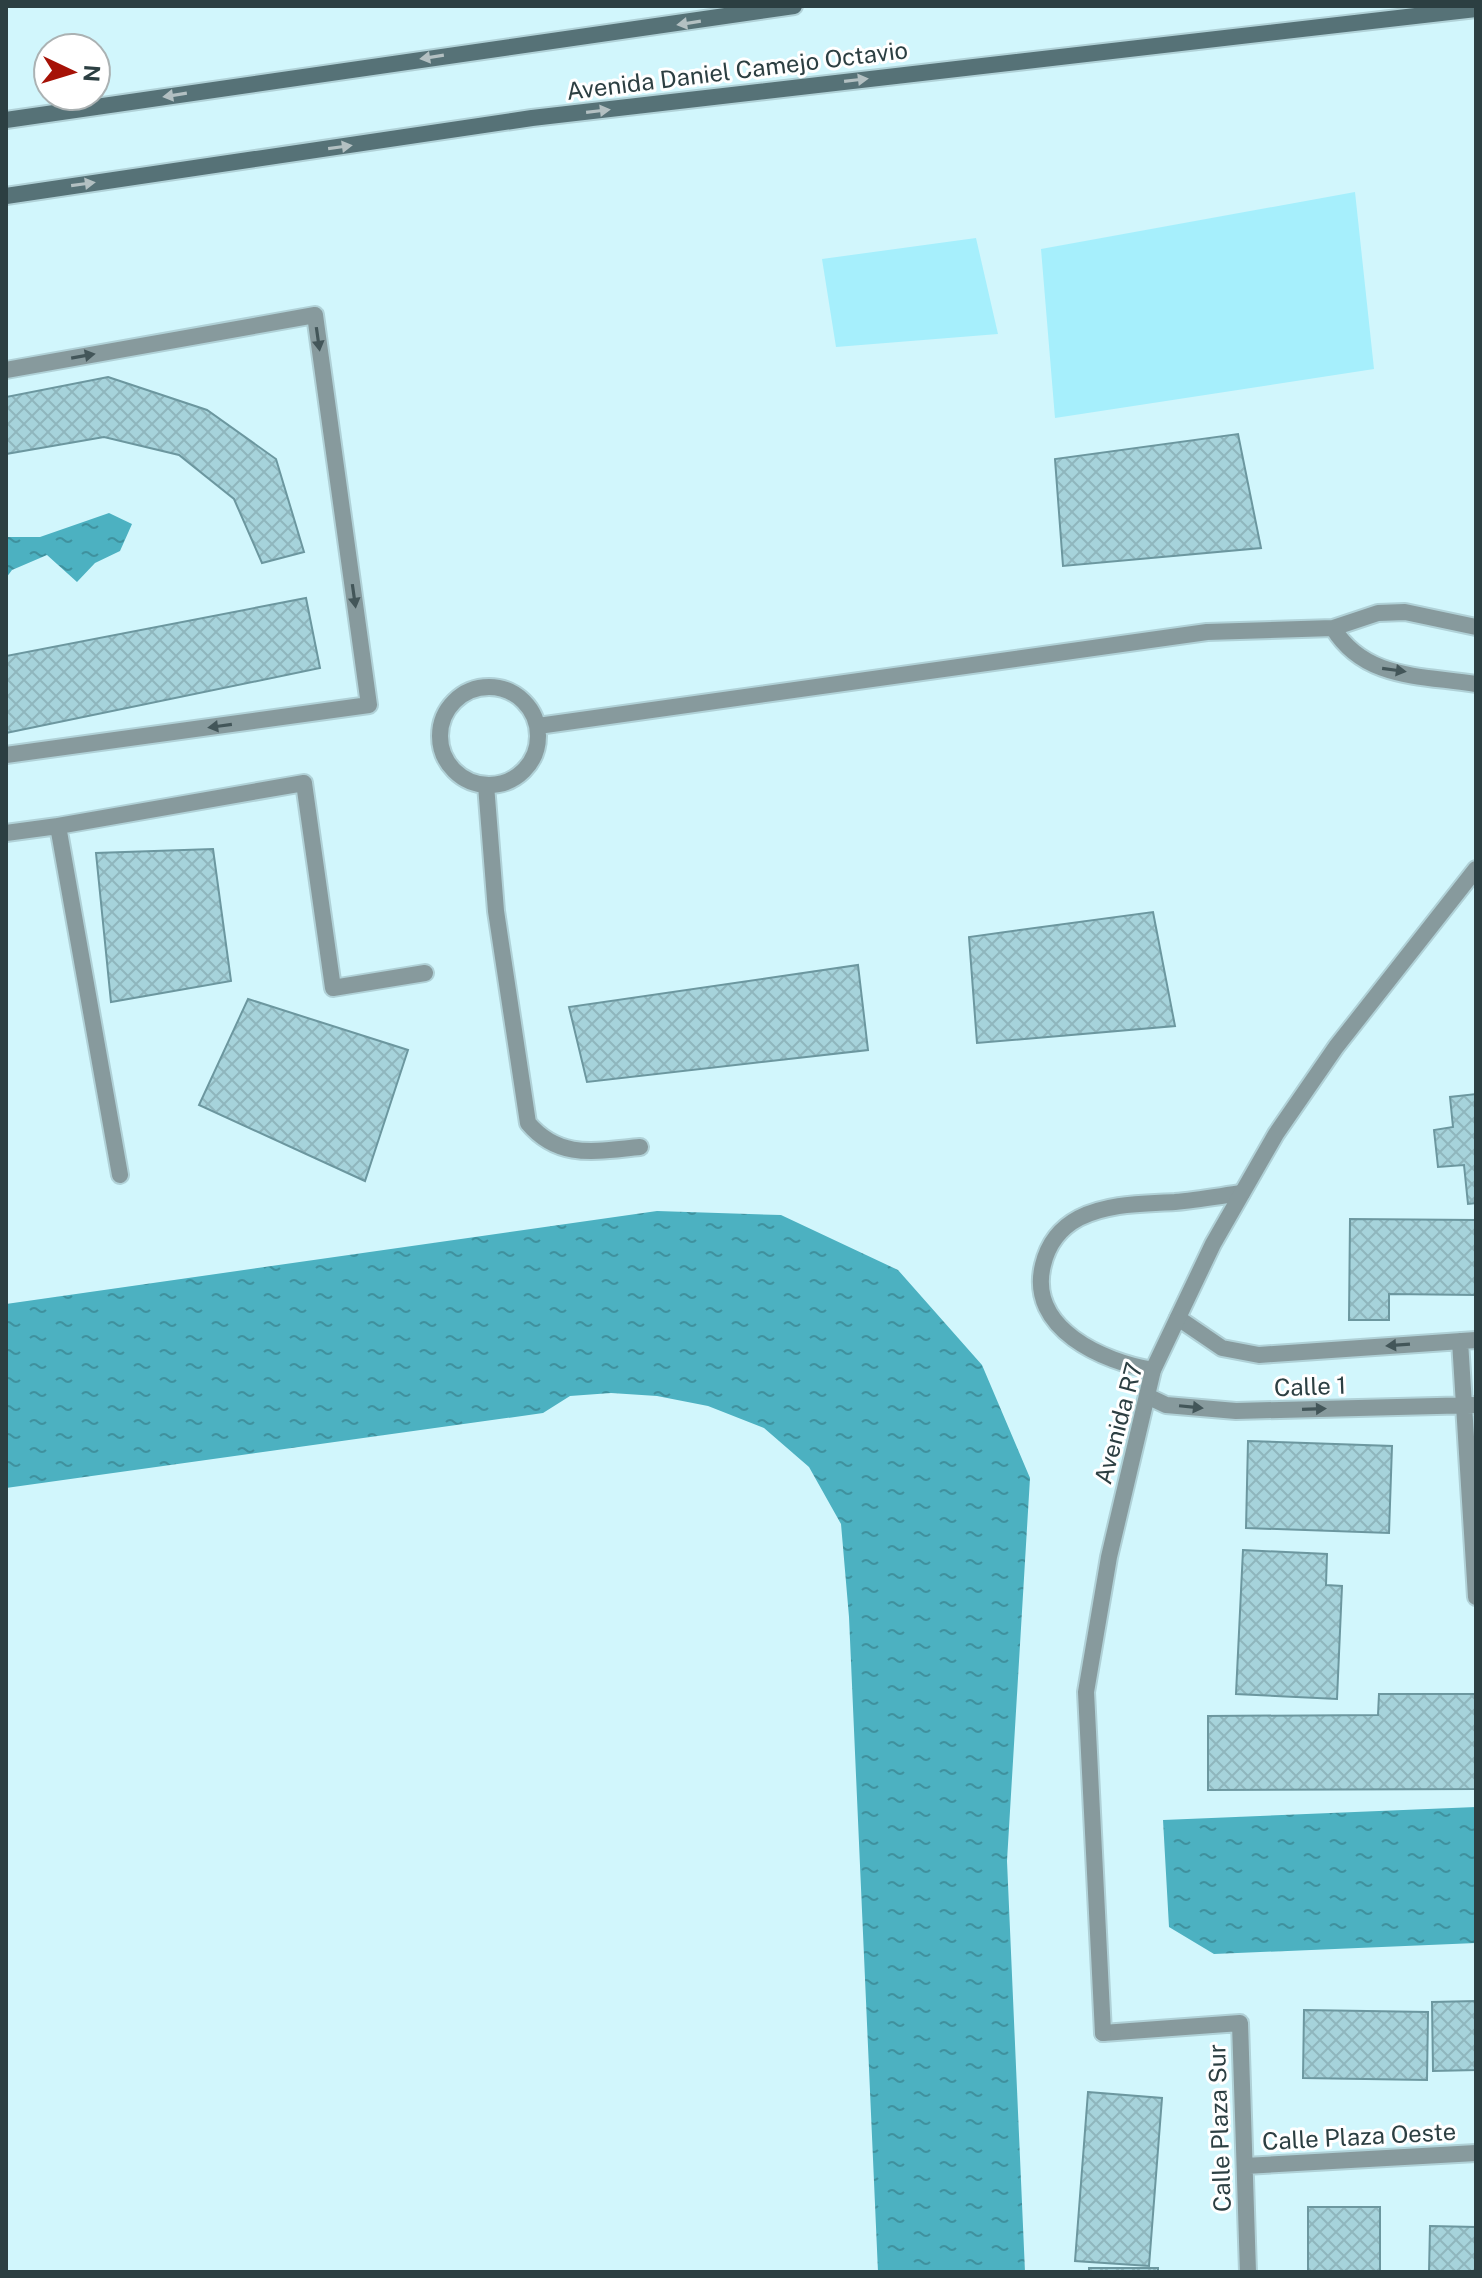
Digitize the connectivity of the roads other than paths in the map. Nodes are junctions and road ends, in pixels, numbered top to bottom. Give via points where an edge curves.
1 (794, 6) edge
2 (1476, 9) edge
3 (6, 120) edge
4 (6, 196) edge
5 (6, 370) edge
6 (1476, 627) edge
7 (1333, 628) junction
8 (1476, 684) edge
9 (538, 726) junction
10 (6, 755) edge
11 (486, 785) junction
12 (58, 826) junction
13 (6, 833) edge
14 (1476, 869) edge
15 (425, 973) dead end
16 (640, 1147) dead end
17 (120, 1175) dead end
18 (1242, 1193) junction
19 (1178, 1318) junction
20 (1468, 1340) edge
21 (1153, 1370) junction
22 (1147, 1396) junction
23 (1471, 1405) edge
24 (1476, 1597) edge
25 (1103, 2033) joint
26 (1476, 2153) edge
27 (1245, 2166) junction
28 (1248, 2272) edge

1 -> 3 street
4 -> 2 street, Avenida Daniel Camejo Octavio via 532,118
5 -> 10 street via 315,315 369,705
6 - 7 street via 1405,612 1355,618
7 -> 8 street via 1343,644 1370,665
7 - 9 street via 1207,632
9 - 11 street via 536,752 522,773 499,785
9 - 11 street via 527,703 505,688 479,687 456,699 442,720 441,746 452,769
11 - 16 street via 496,911 528,1123 540,1137 568,1151
12 - 13 street
12 - 15 street via 304,783 333,988
12 - 17 street
14 - 18 street, Avenida R7 via 1336,1047
18 - 19 street, Avenida R7
18 - 21 street via 1103,1209 1066,1226 1046,1253 1042,1288 1055,1320 1107,1359
20 -> 19 street via 1259,1355 1222,1348
19 - 21 street, Avenida R7
20 - 23 street
21 - 22 street, Avenida R7
22 -> 23 street, Calle 1 via 1166,1405 1236,1411
22 - 25 street, Avenida R7 via 1109,1557 1086,1692
23 - 24 street
25 - 27 street, Calle Plaza Sur via 1240,2023
26 - 27 street, Calle Plaza Oeste
27 - 28 street, Calle Plaza Sur

